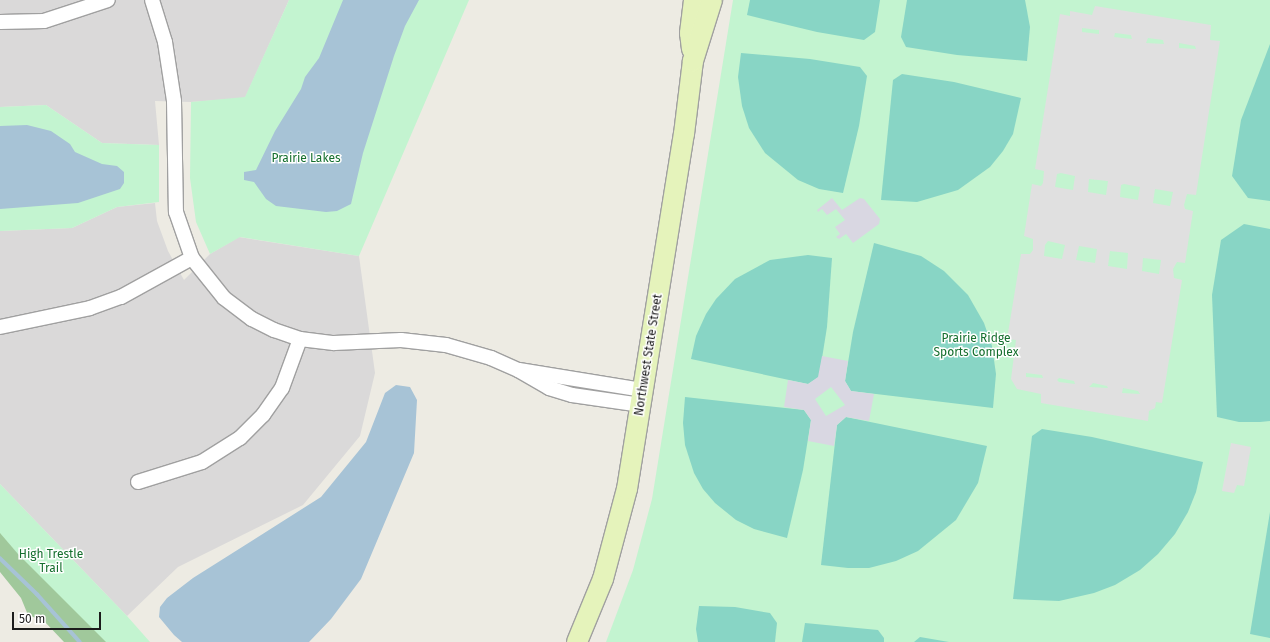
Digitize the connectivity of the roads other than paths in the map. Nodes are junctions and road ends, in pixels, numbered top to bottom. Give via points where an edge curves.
1 (108, 0) edge
2 (152, 0) edge
3 (694, 0) edge
4 (712, 0) edge
5 (0, 22) edge
6 (693, 61) junction
7 (192, 258) junction
8 (0, 327) edge
9 (300, 339) junction
10 (642, 398) junction
11 (138, 482) dead end
12 (577, 642) edge

1 - 5 street via 45,20
2 - 7 street via 164,36 173,96 176,212
3 - 6 main road, Northwest State Street via 690,33
4 - 6 main road, Northwest State Street
6 - 10 main road, Northwest State Street via 684,134
7 - 8 street via 122,297 83,310
7 - 9 street via 211,284 238,310 267,327
9 - 10 street via 334,343 386,339 424,342 468,350 518,370 549,388 572,395
9 - 11 street via 282,388 263,415 240,438 202,462
10 - 12 main road, Northwest State Street via 627,489 616,536 601,584

